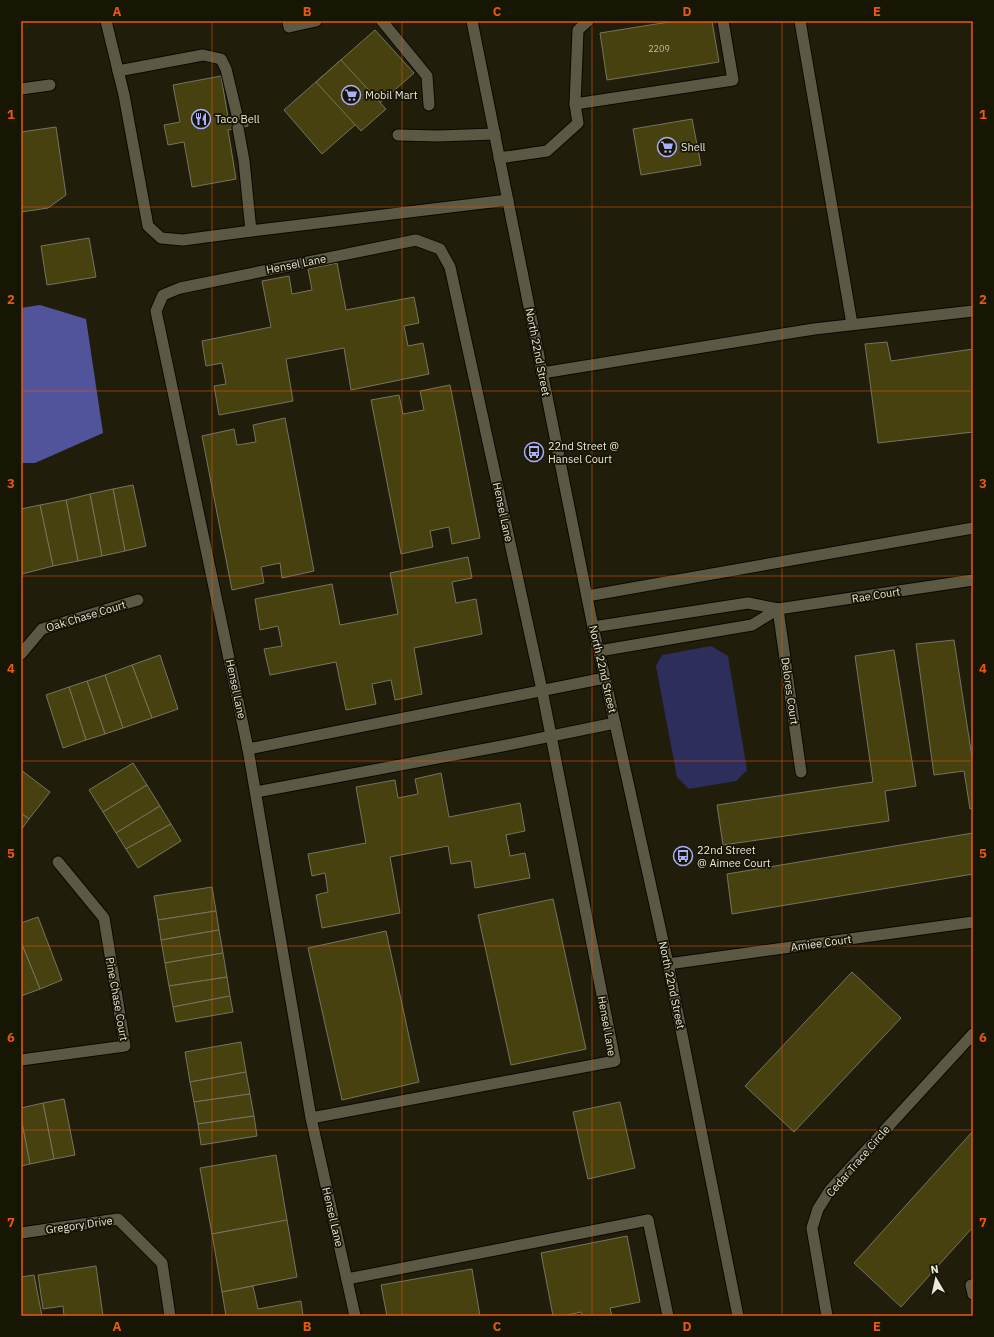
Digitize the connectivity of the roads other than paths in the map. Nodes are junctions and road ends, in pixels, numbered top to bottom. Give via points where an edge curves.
1 (106, 21) edge
2 (288, 21) edge
3 (316, 21) edge
4 (382, 21) edge
5 (472, 21) edge
6 (588, 21) edge
7 (723, 21) edge
8 (800, 21) edge
9 (118, 71) junction
10 (50, 85) dead end
11 (21, 89) edge
12 (575, 104) junction
13 (430, 105) dead end
14 (237, 115) dead end
15 (238, 128) dead end
16 (495, 134) junction
17 (398, 135) dead end
18 (499, 158) junction
19 (508, 200) junction
20 (251, 231) junction
21 (973, 311) edge
22 (852, 324) junction
23 (542, 373) junction
24 (973, 528) edge
25 (973, 580) edge
26 (587, 596) junction
27 (138, 600) dead end
28 (778, 609) junction
29 (593, 627) junction
30 (599, 651) junction
31 (21, 654) edge
32 (606, 678) junction
33 (542, 690) junction
34 (615, 723) junction
35 (551, 737) junction
36 (248, 749) junction
37 (801, 772) dead end
38 (256, 792) junction
39 (58, 862) dead end
40 (973, 922) edge
41 (668, 964) junction
42 (973, 1034) edge
43 (21, 1060) edge
44 (311, 1118) junction
45 (21, 1233) edge
46 (347, 1279) junction
47 (170, 1316) edge
48 (355, 1316) edge
49 (668, 1316) edge
50 (738, 1316) edge
51 (828, 1316) edge

1 - 9 street
2 - 3 street via 289,26
4 - 13 street via 427,76
5 - 16 street, North 22nd Street
6 - 12 street via 578,30
7 - 12 street via 733,80
8 - 22 street
9 - 14 street via 203,55 221,59
9 - 20 street via 148,226 161,238 183,240
10 - 11 street
12 - 18 street via 578,123 548,151
15 - 20 street
16 - 17 street
16 - 18 street, North 22nd Street
18 - 19 street, North 22nd Street
19 - 20 street
19 - 23 street, North 22nd Street
21 - 22 street
22 - 23 street
23 - 26 street, North 22nd Street
24 - 26 street
25 - 28 street, Rae Court
26 - 29 street, North 22nd Street
27 - 31 street, Oak Chase Court via 42,629
28 - 29 street, Rae Court via 748,603
28 - 30 street, Rae Court via 752,625
28 - 37 street, Delores Court
29 - 30 street, North 22nd Street
30 - 32 street, North 22nd Street
32 - 33 street
32 - 34 street, North 22nd Street
33 - 35 street, Hensel Lane
33 - 36 street
33 - 36 street, Hensel Lane via 450,267 440,249 416,240 180,288 163,295 156,311
34 - 35 street
34 - 41 street, North 22nd Street
35 - 38 street
35 - 44 street, Hensel Lane via 615,1061
36 - 38 street, Hensel Lane
38 - 44 street, Hensel Lane
39 - 43 street, Pine Chase Court via 104,918 126,1046
40 - 41 street, Amiee Court
41 - 50 street, North 22nd Street
42 - 51 street, Cedar Trace Circle via 830,1190 818,1209 812,1228
44 - 46 street, Hensel Lane
45 - 47 street, Gregory Drive via 118,1219 162,1263
46 - 48 street, Hensel Lane
46 - 49 street via 648,1220

